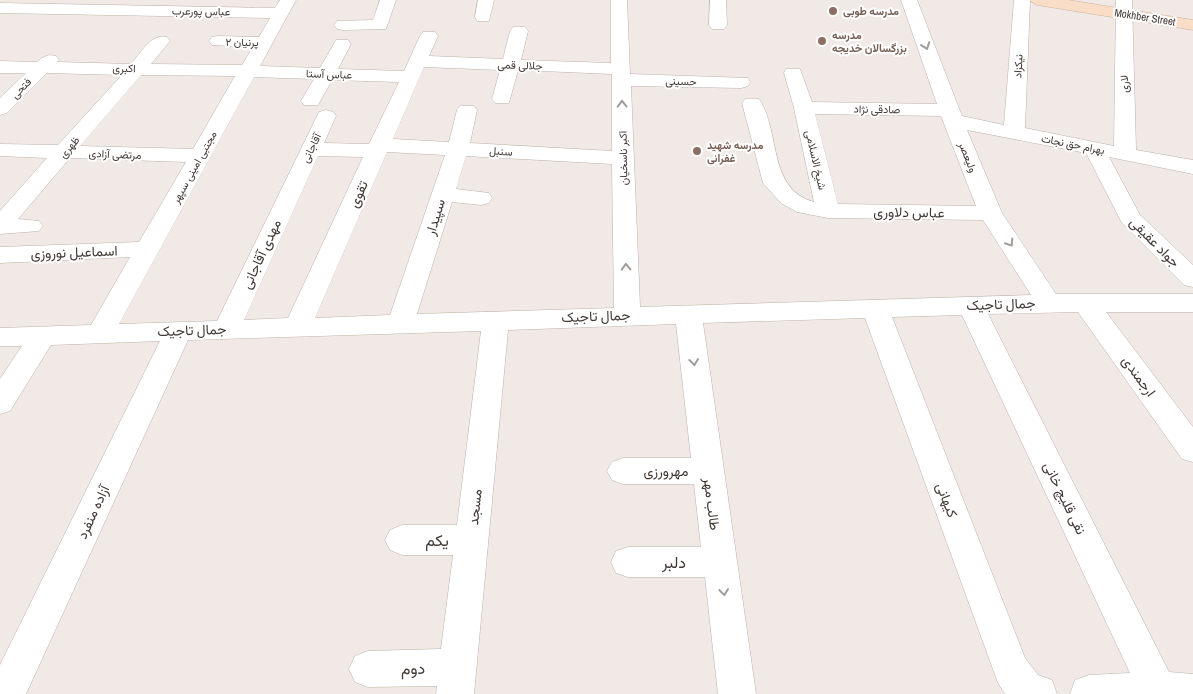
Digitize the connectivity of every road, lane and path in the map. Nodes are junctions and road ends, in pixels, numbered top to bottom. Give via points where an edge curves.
1 (7, 0) edge
2 (388, 0) edge
3 (486, 0) edge
4 (619, 0) edge
5 (718, 0) edge
6 (909, 0) edge
7 (1022, 0) edge
8 (1037, 0) edge
9 (124, 5) edge
10 (181, 6) edge
11 (285, 6) edge
12 (0, 7) edge
13 (1124, 7) edge
14 (483, 17) dead end
15 (343, 25) dead end
16 (718, 25) dead end
17 (1193, 25) edge
18 (187, 26) dead end
19 (102, 27) dead end
20 (519, 31) dead end
21 (429, 36) dead end
22 (161, 41) dead end
23 (218, 41) dead end
24 (265, 42) junction
25 (342, 44) dead end
26 (60, 50) dead end
27 (511, 64) junction
28 (0, 67) edge
29 (42, 67) junction
30 (137, 69) junction
31 (414, 69) junction
32 (248, 71) junction
33 (794, 73) dead end
34 (325, 74) junction
35 (621, 74) junction
36 (741, 82) dead end
37 (502, 100) dead end
38 (311, 101) dead end
39 (752, 103) dead end
40 (804, 108) junction
41 (0, 110) edge
42 (467, 110) dead end
43 (326, 116) dead end
44 (952, 116) junction
45 (1014, 133) junction
46 (378, 148) junction
47 (458, 148) junction
48 (1094, 148) junction
49 (310, 149) junction
50 (0, 150) edge
51 (64, 152) junction
52 (1125, 154) junction
53 (200, 156) junction
54 (623, 158) junction
55 (1193, 167) edge
56 (296, 179) joint
57 (442, 194) junction
58 (481, 198) dead end
59 (828, 211) junction
60 (990, 213) junction
61 (0, 226) edge
62 (31, 226) dead end
63 (148, 249) junction
64 (0, 255) edge
65 (1193, 279) edge
66 (1049, 303) junction
67 (1085, 303) junction
68 (972, 305) junction
69 (875, 308) junction
70 (1188, 309) edge
71 (688, 313) junction
72 (627, 315) junction
73 (496, 320) junction
74 (401, 323) junction
75 (297, 327) junction
76 (226, 329) junction
77 (178, 331) junction
78 (100, 333) junction
79 (43, 335) junction
80 (0, 337) edge
81 (0, 403) edge
82 (1193, 450) edge
83 (623, 471) dead end
84 (708, 471) junction
85 (402, 540) dead end
86 (472, 540) junction
87 (628, 562) dead end
88 (720, 562) junction
89 (368, 669) dead end
90 (456, 681) edge
91 (1031, 691) edge
92 (1176, 692) edge
93 (6, 694) edge
94 (736, 694) edge
95 (1089, 694) edge

1 - 12 street
2 - 15 street via 380,25
3 - 14 street
4 - 35 street, اکبر ناسخیان
5 - 16 street
6 -> 44 street, ولیعصر
7 - 45 street, نیکزاد
8 - 13 main road, Mokhber Street
9 - 10 street, عباس پورعرب
9 - 12 street, عباس پورعرب
9 - 19 street
10 - 11 street, عباس پورعرب
10 - 18 street via 161,27
11 - 24 street, مجتبی امینی سپهر
13 - 17 main road, Mokhber Street
13 - 52 street, لاری
20 - 27 street
21 - 31 street, تقوی
22 - 30 street, ظهری
23 - 24 street, پرنیان ۲
24 - 32 street, مجتبی امینی سپهر
25 - 34 street
26 - 29 street, فتحی
27 - 31 street, جلالی قمی
27 - 35 street, جلالی قمی
27 - 37 street
28 - 29 street, اکبری
29 - 30 street, اکبری
29 - 41 street, فتحی
30 - 32 street, اکبری
30 - 51 street, ظهری
31 - 34 street, عباس آستا
31 - 46 street, تقوی
32 - 34 street, عباس آستا
32 - 53 street, مجتبی امینی سپهر
33 - 40 street, شیخ الاسلامی
34 - 38 street
35 - 36 street, حسینی
54 -> 35 street, اکبر ناسخیان
39 - 59 street, عباس دلاوری via 774,183 789,198 805,207
40 - 44 street, صادقی نژاد
40 - 59 street, شیخ الاسلامی
42 - 47 street, سپیدار
43 - 49 street, آقاجانی
44 - 45 street, بهرام حق نجات
44 - 60 street, ولیعصر
45 - 48 street, بهرام حق نجات
46 - 47 street, سنبل
46 - 49 street, سنبل
46 - 75 street, تقوی
47 - 54 street, سنبل
47 - 57 street, سپیدار
48 - 52 street, بهرام حق نجات
48 - 65 street, جواد عقیقی via 1130,218
49 - 56 street, آقاجانی
50 - 51 street, مرتضی آزادی
51 - 53 street, مرتضی آزادی
51 - 61 street, ظهری
52 - 55 street, بهرام حق نجات
53 - 63 street, مجتبی امینی سپهر
72 -> 54 street, اکبر ناسخیان
56 - 76 street, مهدی آقاجانی
57 - 58 street
57 - 74 street, سپیدار
59 - 60 street, عباس دلاوری
60 -> 66 street, ولیعصر
61 - 62 street
63 - 64 street, اسماعیل نوروزی
63 - 78 street, مجتبی امینی سپهر
66 - 67 street, جمال تاجیک
66 - 68 street, جمال تاجیک
67 - 70 street, جمال تاجیک
67 - 82 street, ارجمندی
68 - 69 street, جمال تاجیک
68 - 92 street, نقی قلیچ خانی
69 - 71 street, جمال تاجیک
69 - 91 street, کیهانی via 1011,670
71 - 72 street, جمال تاجیک
71 -> 84 street, طالب مهر
72 - 73 street, جمال تاجیک
73 - 74 street, جمال تاجیک
73 - 86 street, مسجد
74 - 75 street, جمال تاجیک
75 - 76 street, جمال تاجیک
76 - 77 street, جمال تاجیک
77 - 78 street, جمال تاجیک
77 - 93 street, آزاده منفرد
78 - 79 street, جمال تاجیک
79 - 80 street, جمال تاجیک
79 - 81 street
83 - 84 street, مهرورزی
84 - 88 street, طالب مهر
85 - 86 street, یکم
86 - 90 street, مسجد
87 - 88 street, دلبر
88 -> 94 street, طالب مهر
89 - 90 street, دوم
92 - 95 street

